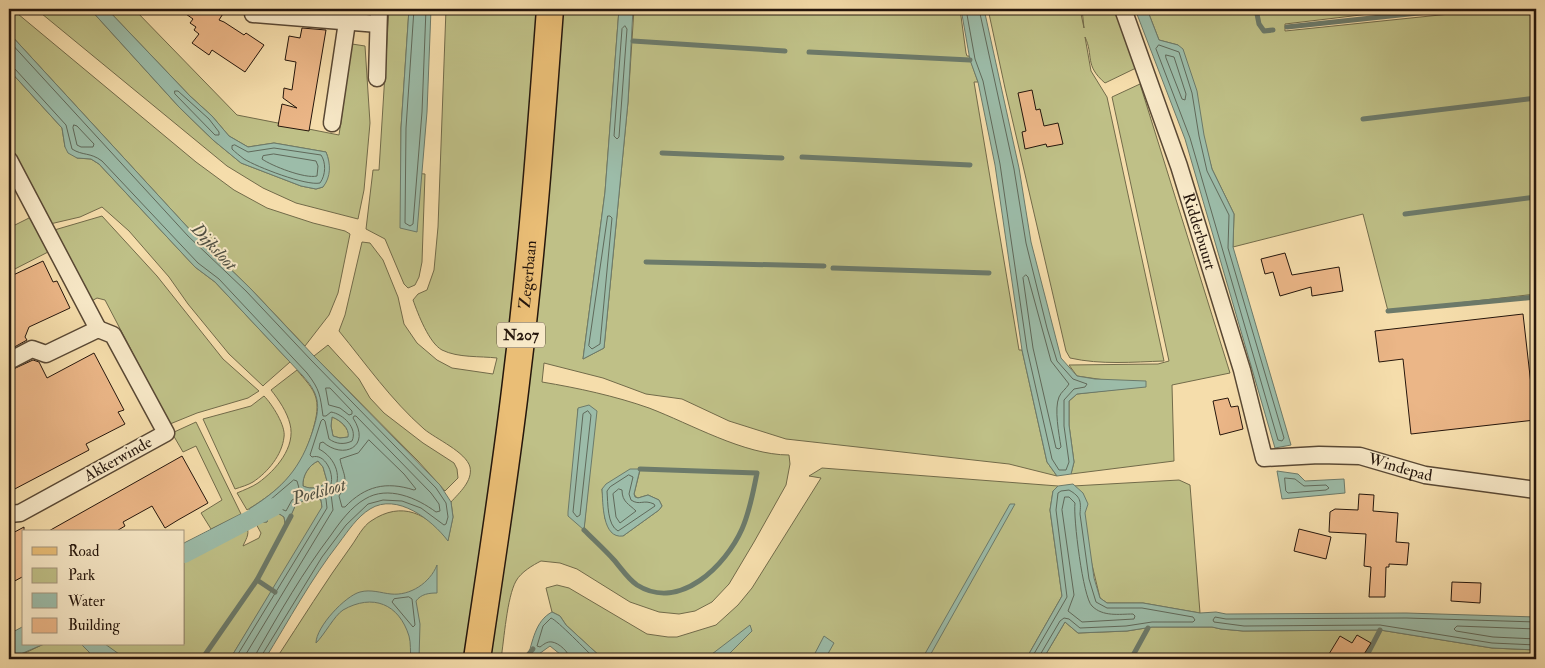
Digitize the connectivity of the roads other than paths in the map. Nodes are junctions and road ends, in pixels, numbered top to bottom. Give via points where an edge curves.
1 (550, 9) edge
2 (1123, 9) edge
3 (253, 14) dead end
4 (379, 16) edge
5 (347, 22) junction
6 (377, 78) dead end
7 (332, 123) dead end
8 (9, 160) edge
9 (98, 329) junction
10 (9, 361) edge
11 (1264, 458) joint
12 (1536, 490) edge
13 (9, 514) edge
14 (477, 659) edge

1 - 14 main road, Zegerbaan / N207 via 517,373
2 - 11 street, Ridderbuurt via 1179,166 1242,370
3 - 5 street
4 - 5 street
4 - 6 street
5 - 7 street
8 - 9 street, Akkerwinde
9 - 10 street via 46,354 32,349
9 - 13 street, Akkerwinde via 113,335 166,433 20,513
11 - 12 street, Windepad via 1360,456 1425,475

